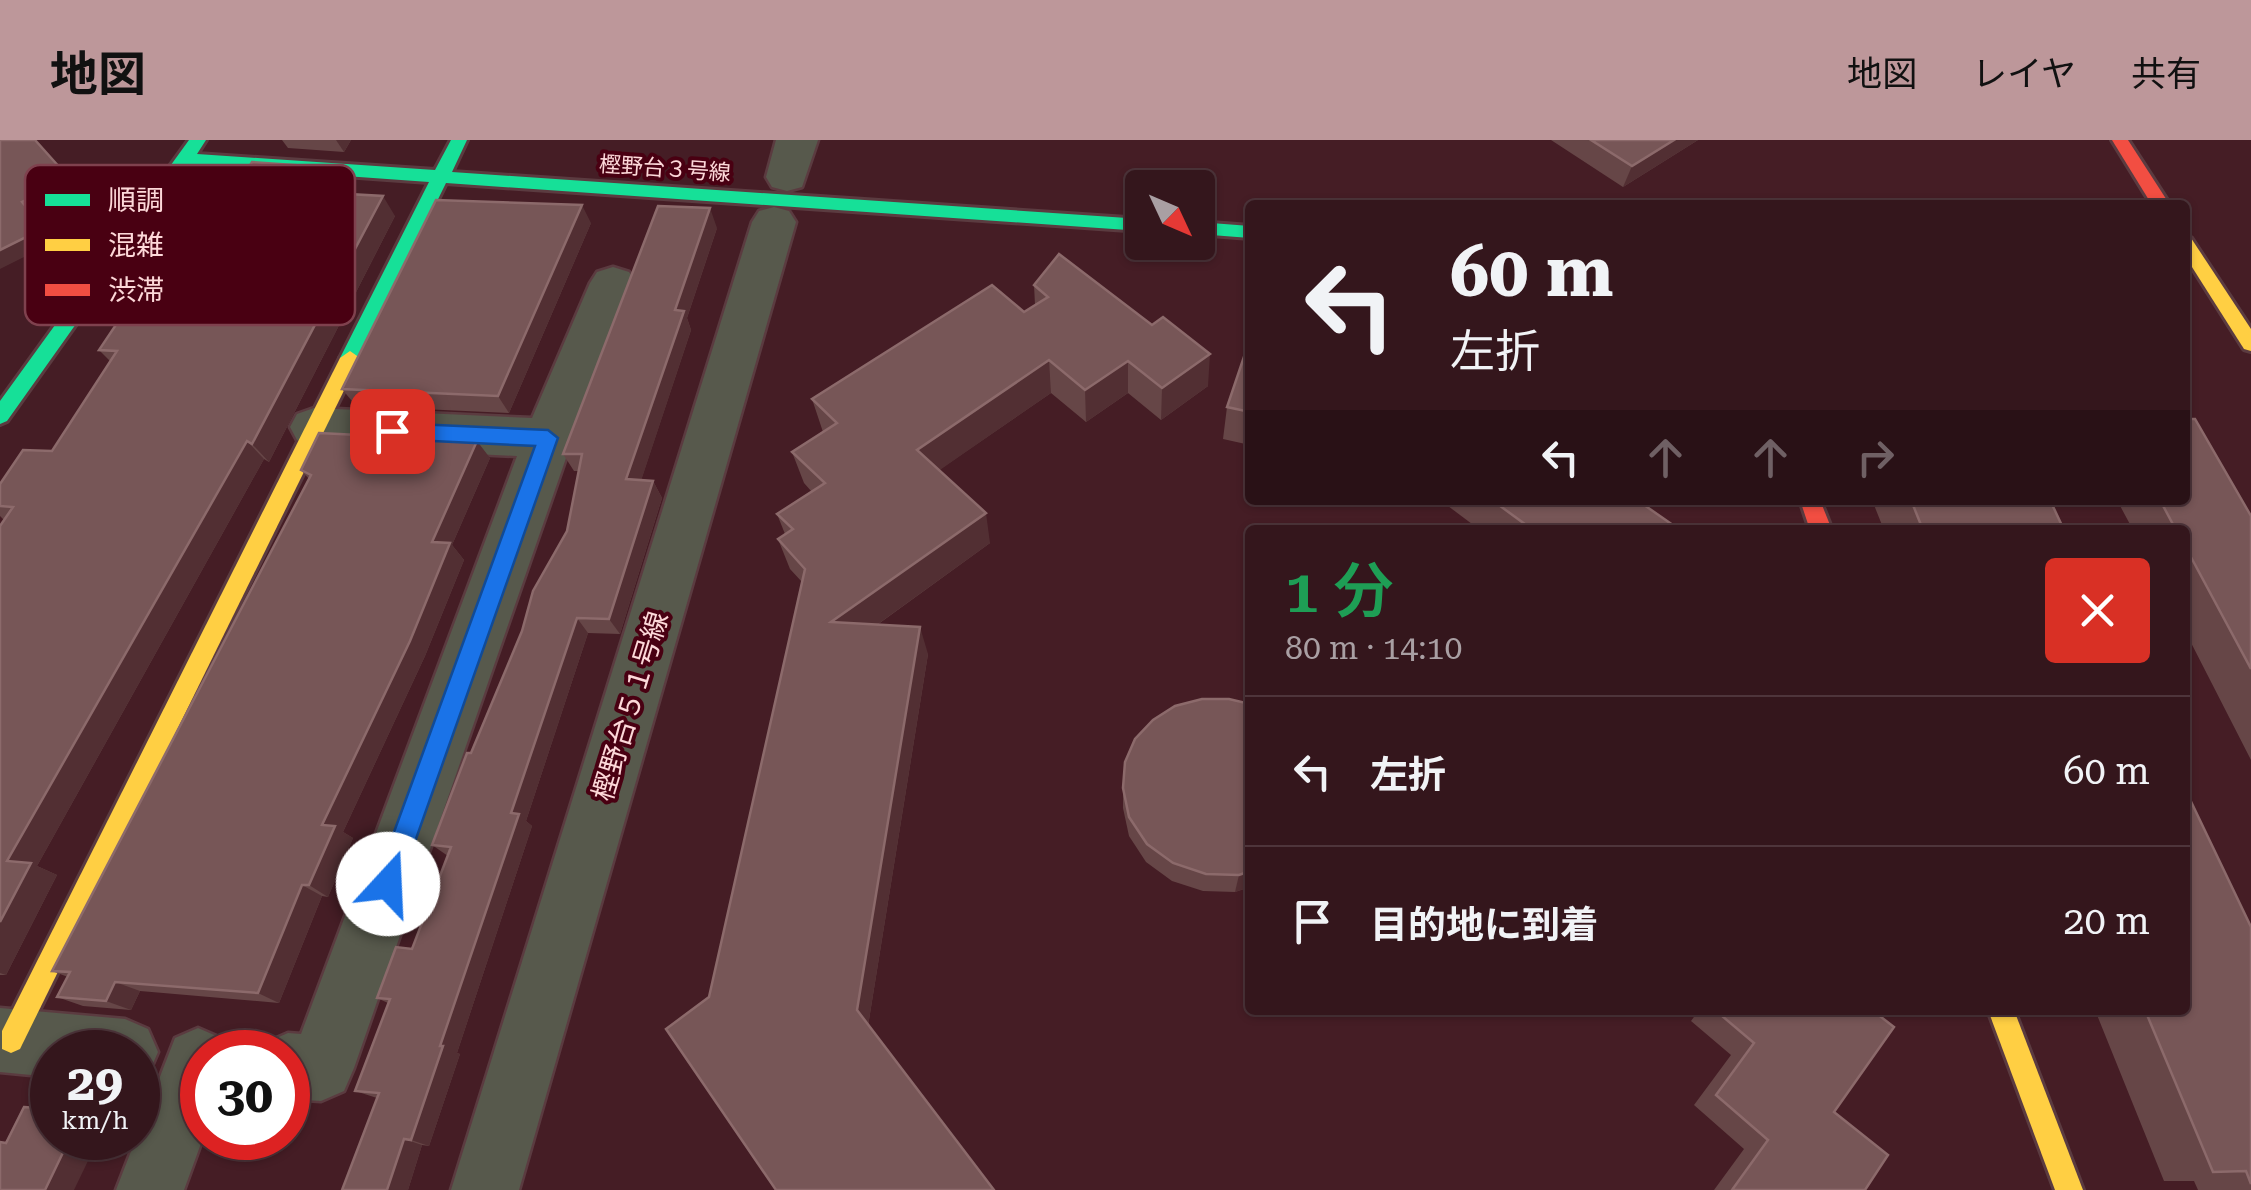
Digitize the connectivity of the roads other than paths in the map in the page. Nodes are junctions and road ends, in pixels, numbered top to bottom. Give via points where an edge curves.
1 (459, 140) edge
2 (2120, 140) edge
3 (192, 150) edge
4 (334, 165) edge
5 (355, 167) edge
6 (439, 176) junction
7 (786, 180) edge
8 (2159, 200) edge
9 (1125, 224) edge
10 (1215, 229) edge
11 (1245, 232) edge
12 (2190, 250) edge
13 (613, 283) dead end
14 (66, 325) edge
15 (2251, 344) edge
16 (0, 416) edge
17 (314, 427) junction
18 (548, 438) junction
19 (2003, 1015) edge
20 (6, 1040) edge
21 (179, 1059) edge
22 (310, 1067) edge
23 (150, 1190) edge
24 (486, 1190) edge
25 (2068, 1190) edge

1 - 6 street
2 - 8 street
3 - 4 street, 樫野台３号線
5 - 6 street, 樫野台３号線
6 - 9 street, 樫野台３号線
6 - 17 street
7 - 24 street, 樫野台５１号線
10 - 11 street
12 - 15 street
13 - 18 street
14 - 16 street
17 - 18 street
17 - 20 street
18 - 22 street via 321,1068
19 - 25 street
21 - 23 street

